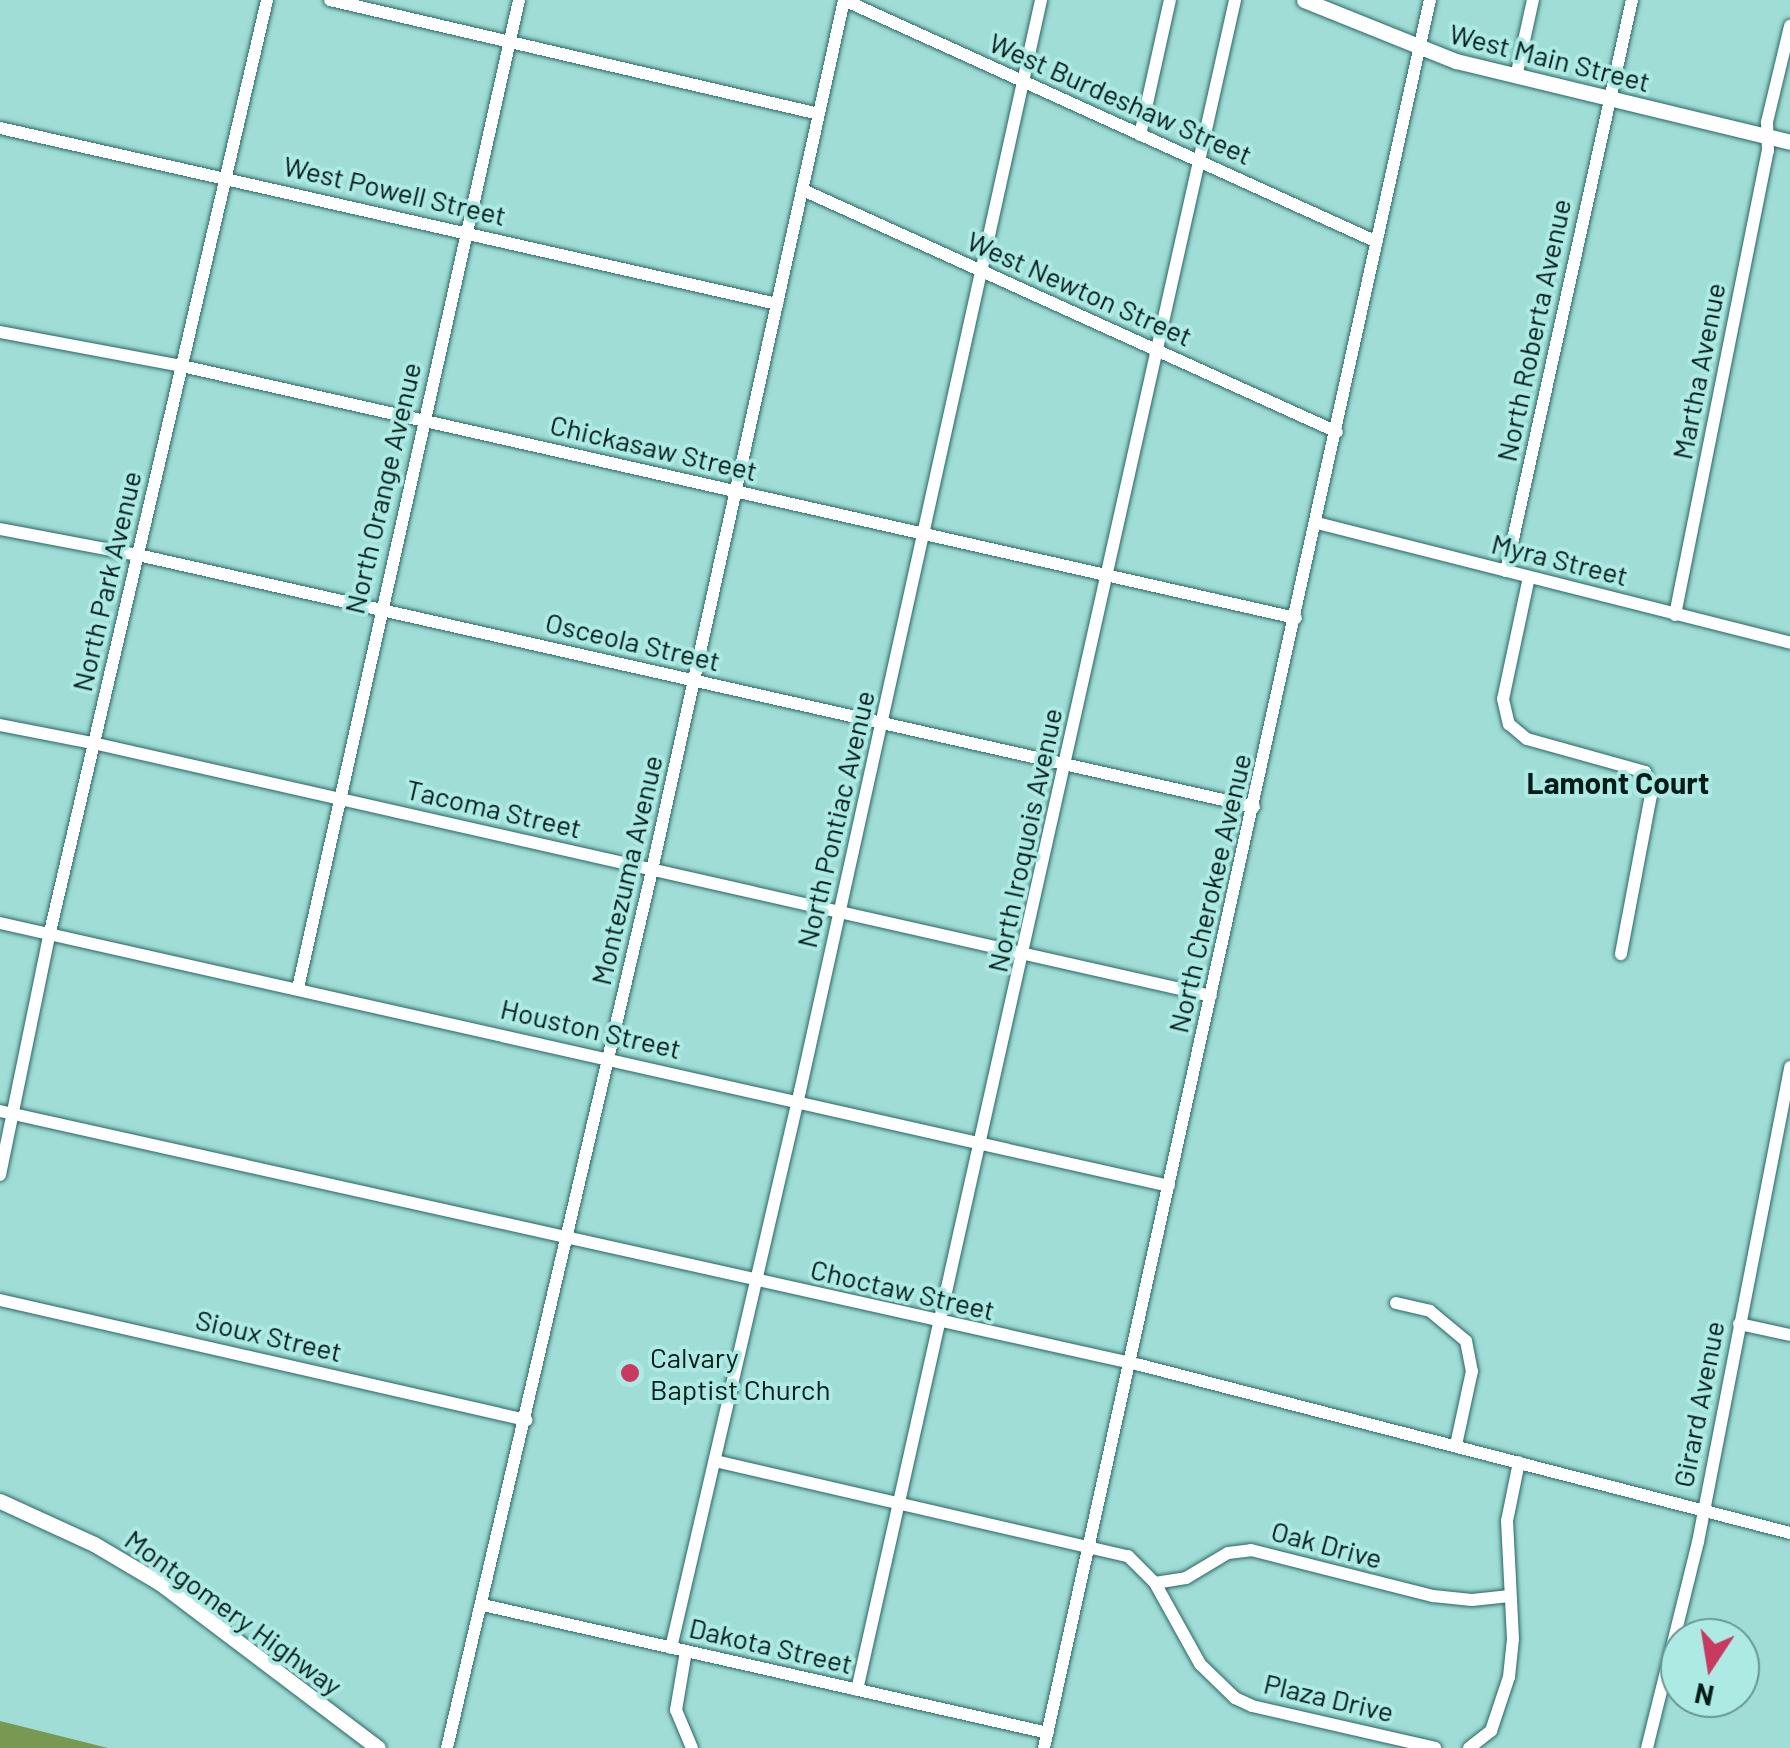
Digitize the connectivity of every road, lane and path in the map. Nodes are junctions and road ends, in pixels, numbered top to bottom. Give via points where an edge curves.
1 (266, 0) edge
2 (330, 0) edge
3 (519, 0) edge
4 (844, 0) edge
5 (1041, 0) edge
6 (1170, 0) edge
7 (1235, 0) edge
8 (1304, 0) edge
9 (1430, 0) edge
10 (1533, 0) edge
11 (1632, 0) edge
12 (1790, 26) edge
13 (509, 42) junction
14 (1418, 48) junction
15 (1516, 77) junction
16 (1022, 81) junction
17 (1609, 99) junction
18 (819, 114) junction
19 (0, 128) edge
20 (1140, 135) junction
21 (1767, 136) junction
22 (1790, 142) edge
23 (1199, 162) junction
24 (226, 177) junction
25 (802, 190) junction
26 (466, 232) junction
27 (1377, 242) junction
28 (981, 271) junction
29 (777, 304) junction
30 (0, 332) edge
31 (1158, 351) junction
32 (182, 366) junction
33 (423, 420) junction
34 (1337, 432) junction
35 (736, 491) junction
36 (1317, 523) junction
37 (0, 529) edge
38 (924, 534) junction
39 (138, 555) junction
40 (1506, 571) junction
41 (1108, 575) junction
42 (1529, 577) junction
43 (380, 610) junction
44 (1675, 614) junction
45 (1296, 618) junction
46 (1790, 644) edge
47 (693, 680) junction
48 (882, 723) junction
49 (0, 725) edge
50 (93, 743) junction
51 (1067, 764) junction
52 (339, 799) junction
53 (1254, 806) junction
54 (652, 869) junction
55 (839, 912) junction
56 (0, 923) edge
57 (50, 932) junction
58 (1025, 953) junction
59 (1622, 954) dead end
60 (298, 988) junction
61 (1211, 996) junction
62 (609, 1058) junction
63 (1790, 1068) edge
64 (1788, 1087) edge
65 (798, 1101) junction
66 (6, 1112) edge
67 (982, 1142) junction
68 (0, 1176) edge
69 (1169, 1186) junction
70 (568, 1239) junction
71 (756, 1281) junction
72 (0, 1300) edge
73 (1396, 1303) dead end
74 (941, 1323) junction
75 (1739, 1324) junction
76 (1790, 1334) edge
77 (1129, 1364) junction
78 (526, 1420) junction
79 (1456, 1445) junction
80 (714, 1460) junction
81 (1519, 1462) junction
82 (0, 1501) edge
83 (900, 1502) junction
84 (1702, 1510) junction
85 (1790, 1533) edge
86 (1089, 1547) junction
87 (1155, 1582) junction
88 (1510, 1596) junction
89 (483, 1605) junction
90 (678, 1649) junction
91 (857, 1690) junction
92 (1048, 1733) junction
93 (378, 1748) edge
94 (447, 1748) edge
95 (692, 1748) edge
96 (1044, 1748) edge
97 (1435, 1748) edge
98 (1470, 1748) edge
99 (1648, 1748) edge

1 - 24 street, North Park Avenue
2 - 13 street
3 - 13 street, North Orange Avenue
4 - 16 street, West Burdeshaw Street
4 - 18 street, Montezuma Avenue
5 - 16 street, North Pontiac Avenue
6 - 20 street
7 - 23 street, North Iroquois Avenue
8 - 14 main road, West Main Street
9 - 14 street, North Cherokee Avenue
10 - 15 street
11 - 17 street, North Roberta Avenue
12 - 21 street, Martha Avenue
13 - 18 street
13 - 26 street, North Orange Avenue
14 - 15 main road, West Main Street
14 - 27 street, North Cherokee Avenue
15 - 17 main road, West Main Street
16 - 20 street, West Burdeshaw Street
16 - 28 street, North Pontiac Avenue
17 - 21 main road, West Main Street
17 - 40 street, North Roberta Avenue
18 - 25 street, Montezuma Avenue
19 - 24 street, West Powell Street
20 - 23 street, West Burdeshaw Street
21 - 22 main road, West Main Street
21 - 44 street, Martha Avenue
23 - 27 street, West Burdeshaw Street
23 - 31 street, North Iroquois Avenue
24 - 26 street, West Powell Street
24 - 32 street, North Park Avenue
25 - 28 street, West Newton Street
25 - 29 street, Montezuma Avenue
26 - 29 street, West Powell Street
26 - 33 street, North Orange Avenue
27 - 34 street, North Cherokee Avenue
28 - 31 street, West Newton Street
28 - 38 street, North Pontiac Avenue
29 - 35 street, Montezuma Avenue
30 - 32 street, Chickasaw Street
31 - 34 street, West Newton Street
31 - 41 street, North Iroquois Avenue
32 - 33 street, Chickasaw Street
32 - 39 street, North Park Avenue
33 - 35 street, Chickasaw Street
33 - 43 street, North Orange Avenue
34 - 36 street, North Cherokee Avenue
35 - 38 street, Chickasaw Street
35 - 47 street, Montezuma Avenue
36 - 40 street, Myra Street
36 - 45 street, North Cherokee Avenue
37 - 39 street, Osceola Street
38 - 41 street, Chickasaw Street
38 - 48 street, North Pontiac Avenue
39 - 43 street, Osceola Street
39 - 50 street, North Park Avenue
40 - 42 street, Myra Street
41 - 45 street, Chickasaw Street
41 - 51 street, North Iroquois Avenue
42 - 44 street, Myra Street
42 - 59 street via 1503,699 1509,724 1528,739 1645,772 1651,795
43 - 47 street, Osceola Street
43 - 52 street, North Orange Avenue
44 - 46 street, Myra Street
45 - 53 street, North Cherokee Avenue
47 - 48 street, Osceola Street
47 - 54 street, Montezuma Avenue
48 - 51 street, Osceola Street
48 - 55 street, North Pontiac Avenue
49 - 50 street, Tacoma Street
50 - 52 street, Tacoma Street
50 - 57 street, North Park Avenue
51 - 53 street, Osceola Street
51 - 58 street, North Iroquois Avenue
52 - 54 street, Tacoma Street
52 - 60 street, North Orange Avenue
53 - 61 street, North Cherokee Avenue
54 - 55 street, Tacoma Street
54 - 62 street, Montezuma Avenue
55 - 58 street, Tacoma Street
55 - 65 street, North Pontiac Avenue
56 - 57 street, Houston Street
57 - 60 street, Houston Street
57 - 66 street, North Park Avenue
58 - 61 street, Tacoma Street
58 - 67 street, North Iroquois Avenue
60 - 62 street, Houston Street
61 - 69 street, North Cherokee Avenue
62 - 65 street, Houston Street
62 - 70 street, Montezuma Avenue
63 - 64 street, Girard Avenue
64 - 75 street, Girard Avenue
65 - 67 street, Houston Street
65 - 71 street, North Pontiac Avenue
66 - 68 street, North Park Avenue
66 - 70 street, Choctaw Street
67 - 69 street, Houston Street
67 - 74 street, North Iroquois Avenue
69 - 77 street, North Cherokee Avenue
70 - 71 street, Choctaw Street
70 - 78 street, Montezuma Avenue
71 - 74 street, Choctaw Street
71 - 80 street, North Pontiac Avenue
72 - 78 street, Sioux Street
73 - 79 street via 1430,1311 1466,1341 1472,1371
74 - 77 street, Choctaw Street
74 - 83 street, North Iroquois Avenue
75 - 76 street
75 - 84 street, Girard Avenue
77 - 79 street, Choctaw Street
77 - 86 street, North Cherokee Avenue
78 - 89 street, Montezuma Avenue
79 - 81 street, Choctaw Street
80 - 83 street
80 - 90 street, North Pontiac Avenue
81 - 84 street, Choctaw Street
81 - 88 street via 1507,1520
82 - 93 main road, Montgomery Highway via 160,1583
83 - 86 street
83 - 91 street, North Iroquois Avenue
84 - 85 street, Choctaw Street
84 - 99 street, Girard Avenue
86 - 87 street via 1128,1556
86 - 92 street, North Cherokee Avenue
87 - 88 street, Oak Drive via 1186,1578 1228,1552 1251,1550 1433,1596
87 - 97 street, Plaza Drive via 1200,1664 1235,1698
88 - 98 street via 1513,1639 1504,1693 1491,1731
89 - 90 street, Dakota Street
89 - 94 street, Montezuma Avenue
90 - 91 street, Dakota Street
90 - 95 street, North Pontiac Avenue via 676,1710
91 - 92 street, Dakota Street
92 - 96 street, North Cherokee Avenue

